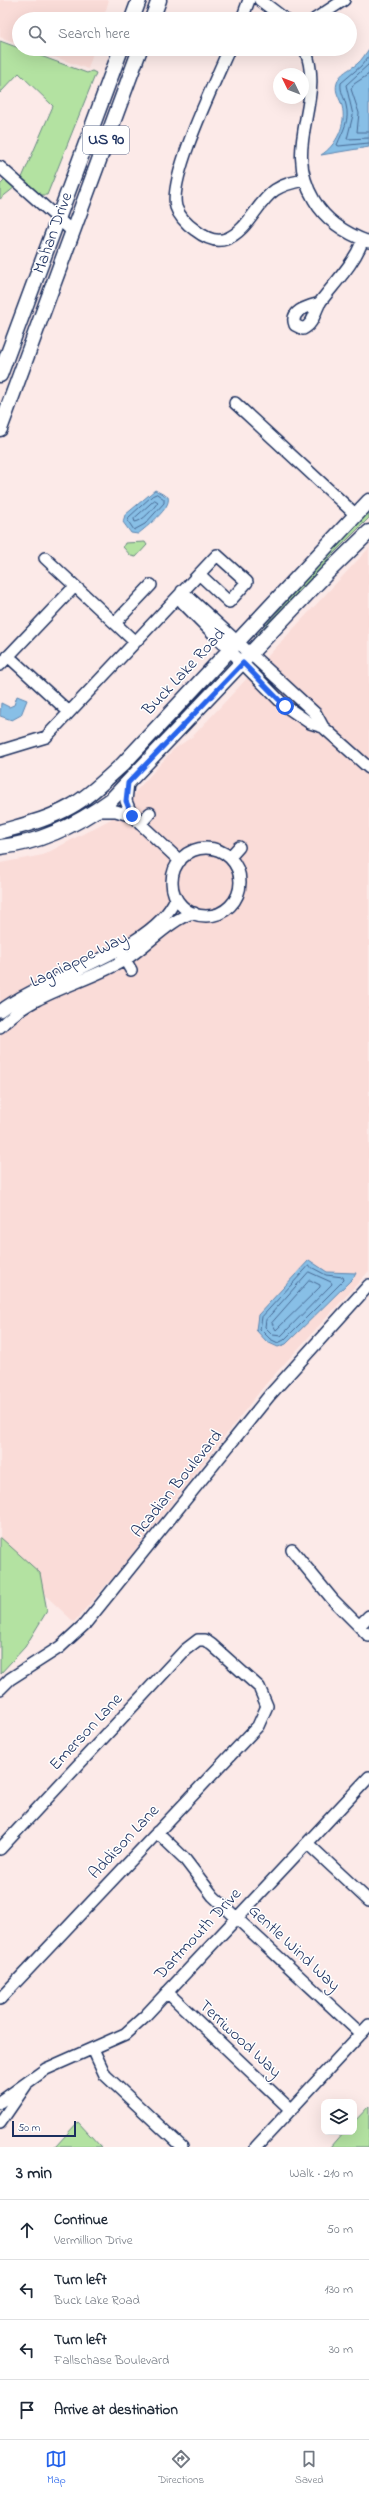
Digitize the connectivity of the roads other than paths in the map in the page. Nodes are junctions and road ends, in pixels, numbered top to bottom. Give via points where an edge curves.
1 (139, 0) edge
2 (159, 0) edge
3 (249, 0) edge
4 (260, 0) edge
5 (344, 0) edge
6 (135, 12) edge
7 (155, 12) edge
8 (245, 12) edge
9 (276, 12) edge
10 (326, 12) edge
11 (118, 56) edge
12 (137, 56) edge
13 (226, 56) edge
14 (307, 56) edge
15 (0, 167) edge
16 (304, 180) junction
17 (58, 220) junction
18 (73, 232) junction
19 (366, 241) edge
20 (320, 303) dead end
21 (0, 375) edge
22 (235, 403) dead end
23 (0, 429) edge
24 (369, 501) edge
25 (356, 515) junction
26 (369, 522) edge
27 (369, 532) edge
28 (369, 542) edge
29 (352, 548) junction
30 (45, 558) dead end
31 (328, 572) junction
32 (199, 574) dead end
33 (151, 585) dead end
34 (75, 586) junction
35 (180, 594) junction
36 (115, 623) junction
37 (209, 623) junction
38 (135, 642) junction
39 (234, 646) junction
40 (8, 656) junction
41 (247, 658) junction
42 (0, 665) edge
43 (69, 712) junction
44 (0, 752) edge
45 (369, 768) edge
46 (128, 783) junction
47 (96, 811) junction
48 (150, 814) dead end
49 (136, 820) junction
50 (0, 832) edge
51 (0, 847) edge
52 (239, 847) dead end
53 (230, 857) junction
54 (180, 861) junction
55 (176, 898) junction
56 (194, 913) junction
57 (122, 955) junction
58 (131, 970) dead end
59 (8, 1009) edge
60 (0, 1027) edge
61 (369, 1285) edge
62 (292, 1550) dead end
63 (369, 1616) edge
64 (359, 1626) junction
65 (369, 1636) edge
66 (0, 1690) edge
67 (272, 1706) joint
68 (369, 1777) edge
69 (157, 1832) junction
70 (307, 1843) junction
71 (0, 1849) edge
72 (369, 1901) edge
73 (237, 1918) junction
74 (167, 1992) junction
75 (0, 1999) edge
76 (369, 2025) edge
77 (361, 2034) junction
78 (93, 2049) junction
79 (28, 2082) junction
80 (0, 2102) edge
81 (291, 2110) junction
82 (0, 2123) edge
83 (182, 2147) edge
84 (256, 2147) edge

1 - 6 main road
2 - 7 main road
3 - 8 street
4 - 9 street
5 - 10 street
11 - 17 main road, Mahan Drive / US 90
12 - 18 main road, Mahan Drive / US 90
13 - 16 street via 199,115 176,186 176,206 179,213 199,233 213,240 226,239 237,232 274,190
14 - 16 street via 311,84 300,149
15 - 17 street
16 - 19 street via 317,205 327,217 347,232
17 - 18 street
17 - 21 main road, Mahan Drive / US 90
18 - 23 main road, Mahan Drive / US 90
19 - 20 street via 348,270
22 - 25 street
24 - 25 main road, Buck Lake Road
25 - 39 main road, Buck Lake Road
26 - 31 main road via 332,557
27 - 29 main road
28 - 29 main road
29 - 31 main road
30 - 34 street
31 - 41 main road
32 - 35 street
33 - 36 street
34 - 36 street
34 - 40 street
35 - 37 street
35 - 37 street via 196,604
35 - 38 street
36 - 38 street
37 - 39 street
38 - 43 street
39 - 41 street
39 - 50 main road, Buck Lake Road via 123,764 86,797 36,822
40 - 42 street
40 - 43 street
41 - 45 street via 285,706 310,723 323,727
41 - 46 main road
43 - 44 street via 46,737
46 - 47 main road
46 - 49 street via 126,801
47 - 49 street via 116,811
47 - 51 main road via 42,838
48 - 49 street
49 - 54 street
52 - 53 street
53 - 54 street via 222,852 204,849 188,854
53 - 56 street via 237,867 240,878 235,900 227,909 217,914 205,916
54 - 55 street via 173,875
55 - 56 street
55 - 57 street, Lagniappe Way via 172,909
56 - 57 street, Lagniappe Way via 183,916 143,948
57 - 58 street
57 - 59 street, Lagniappe Way via 33,989
59 - 60 street, Lagniappe Way
61 - 66 street, Acadian Boulevard via 269,1396 85,1624 60,1646 10,1679
62 - 64 street
63 - 64 street
64 - 65 street
67 - 69 street, Addison Lane via 258,1726
67 - 71 street, Emerson Lane via 259,1687 212,1645 198,1636
68 - 70 street, Dartmouth Drive
69 - 73 street, Gentle Wind Way via 184,1858 213,1896
69 - 75 street, Addison Lane
70 - 72 street
70 - 73 street, Dartmouth Drive
73 - 74 street, Dartmouth Drive
73 - 77 street, Gentle Wind Way
74 - 78 street, Dartmouth Drive via 125,2034
74 - 81 street, Terriwood Way
76 - 77 street
77 - 81 street
78 - 79 street, Dartmouth Drive via 46,2069
78 - 83 street via 105,2075
79 - 80 street, Dartmouth Drive
79 - 82 street, Dartmouth Drive
81 - 84 street

